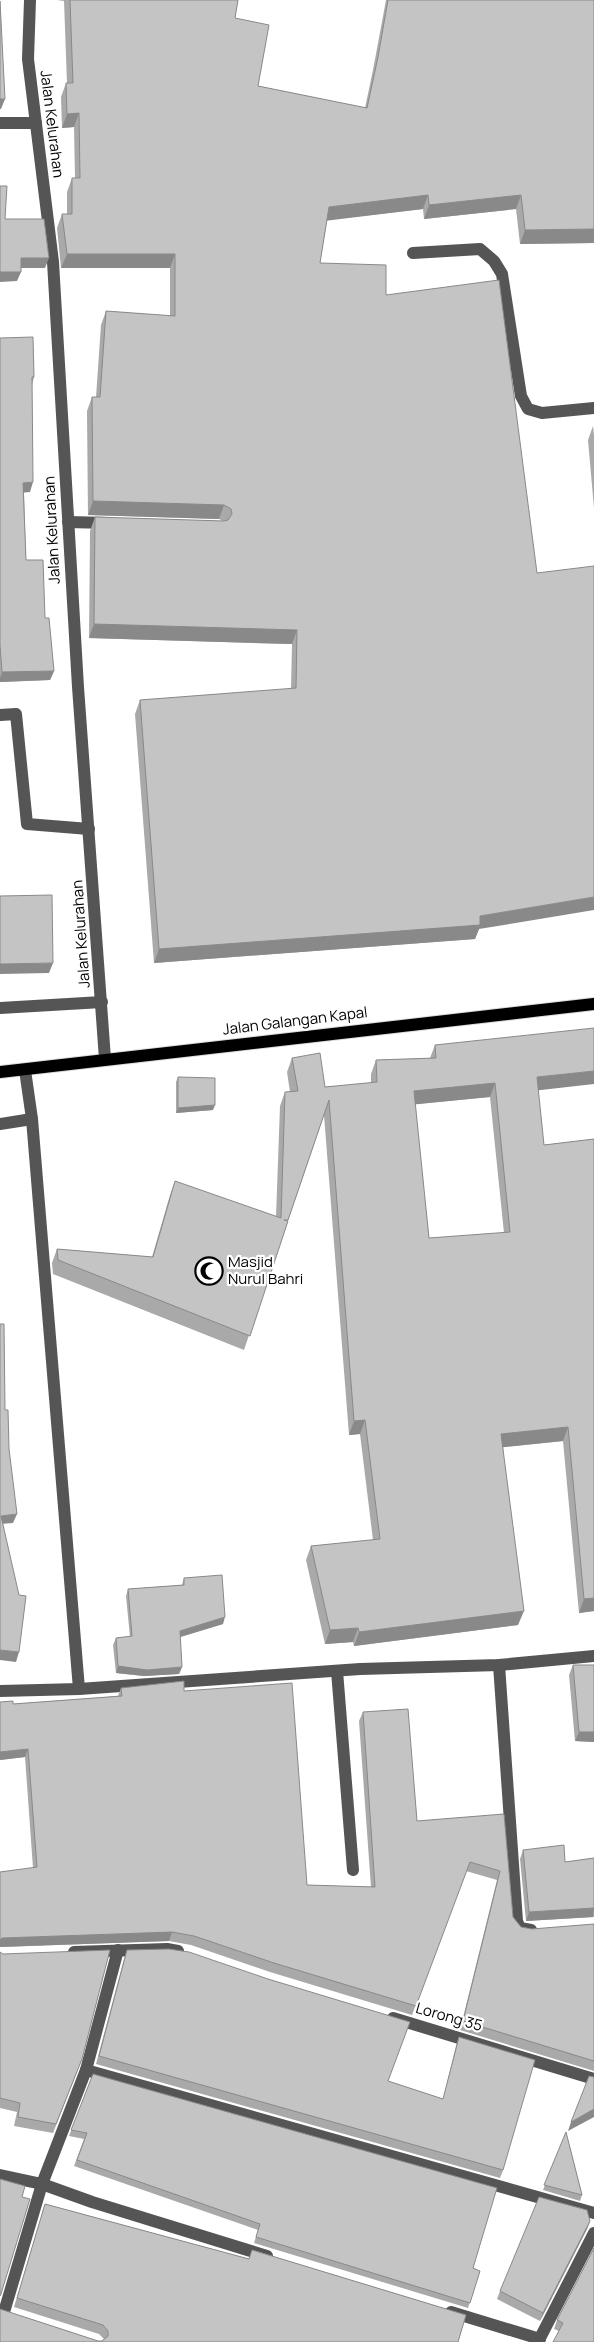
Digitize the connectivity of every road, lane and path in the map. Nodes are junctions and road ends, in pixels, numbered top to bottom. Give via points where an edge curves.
1 (30, 0) edge
2 (0, 123) edge
3 (36, 123) junction
4 (413, 253) dead end
5 (594, 408) edge
6 (68, 522) junction
7 (125, 524) edge
8 (0, 715) edge
9 (89, 829) junction
10 (102, 1002) junction
11 (594, 1004) edge
12 (0, 1008) edge
13 (105, 1059) junction
14 (25, 1070) junction
15 (0, 1072) edge
16 (32, 1120) junction
17 (0, 1124) edge
18 (594, 1656) edge
19 (499, 1666) junction
20 (337, 1671) junction
21 (79, 1689) junction
22 (0, 1691) edge
23 (353, 1870) dead end
24 (547, 1929) edge
25 (118, 1950) junction
26 (59, 1952) edge
27 (188, 1953) edge
28 (380, 2014) edge
29 (86, 2070) junction
30 (594, 2079) edge
31 (0, 2175) edge
32 (42, 2184) junction
33 (594, 2213) edge
34 (594, 2234) edge
35 (276, 2258) edge
36 (436, 2307) edge
37 (6, 2313) edge
38 (539, 2340) edge

1 - 3 street, Jalan Kelurahan via 28,59
2 - 3 street
3 - 6 street, Jalan Kelurahan via 54,262
4 - 5 street via 480,249 494,261 502,274 520,396 528,409 542,413
6 - 7 street
6 - 9 street, Jalan Kelurahan
8 - 9 street via 16,714 27,824
9 - 10 street, Jalan Kelurahan
10 - 12 street
10 - 13 street, Jalan Kelurahan
11 - 13 main road, Jalan Galangan Kapal
13 - 14 main road, Jalan Galangan Kapal
14 - 15 main road, Jalan Galangan Kapal
14 - 16 street
16 - 17 street
16 - 21 street
18 - 19 street
19 - 20 street
19 - 24 street via 517,1921 523,1930
20 - 21 street
20 - 23 street
21 - 22 street
25 - 26 street
25 - 27 street via 167,1949
25 - 29 street
28 - 30 street, Lorong 35
29 - 32 street
29 - 33 street
31 - 32 street
32 - 35 street
32 - 37 street
34 - 38 street
36 - 38 street

